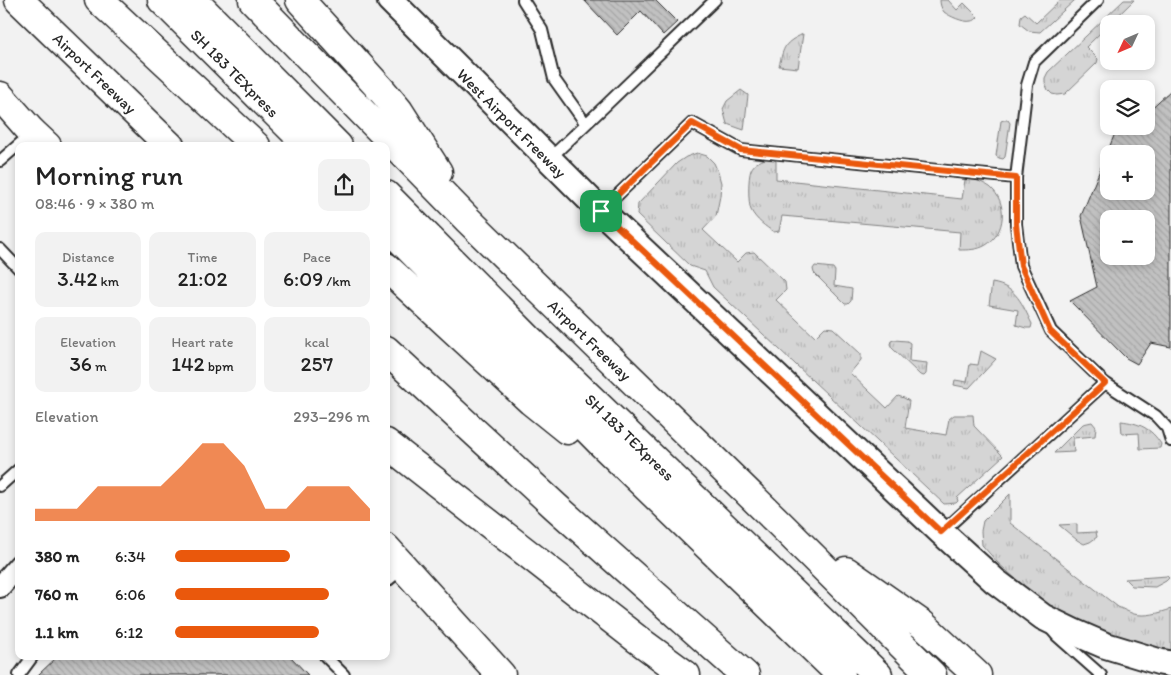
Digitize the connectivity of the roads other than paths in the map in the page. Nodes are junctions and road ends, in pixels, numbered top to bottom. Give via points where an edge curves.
1 (19, 0) edge
2 (99, 0) edge
3 (162, 0) edge
4 (193, 0) edge
5 (253, 0) edge
6 (300, 0) edge
7 (390, 0) edge
8 (522, 0) edge
9 (715, 0) edge
10 (1098, 0) edge
11 (0, 96) edge
12 (586, 124) junction
13 (41, 142) edge
14 (166, 142) edge
15 (252, 142) edge
16 (305, 142) edge
17 (334, 142) edge
18 (15, 154) edge
19 (548, 159) junction
20 (0, 161) edge
21 (1016, 178) junction
22 (390, 199) edge
23 (601, 211) junction
24 (468, 220) junction
25 (390, 229) edge
26 (0, 249) edge
27 (15, 265) edge
28 (390, 271) edge
29 (390, 354) edge
30 (1105, 383) junction
31 (1171, 441) edge
32 (390, 446) edge
33 (15, 473) edge
34 (0, 486) edge
35 (668, 508) junction
36 (779, 524) junction
37 (941, 532) junction
38 (392, 566) edge
39 (15, 570) edge
40 (0, 587) edge
41 (1043, 617) junction
42 (29, 660) edge
43 (329, 660) edge
44 (1171, 664) edge
45 (19, 675) edge
46 (344, 675) edge
47 (501, 675) edge
48 (686, 675) edge
49 (744, 675) edge
50 (841, 675) edge
51 (878, 675) edge
52 (932, 675) edge
53 (978, 675) edge
54 (1101, 675) edge

1 - 14 main road, Airport Freeway
2 - 15 main road
3 - 16 main road, SH 183 TEXpress
4 - 17 main road, SH 183 TEXpress
5 - 24 main road, Airport Freeway
6 - 24 main road via 399,111
7 - 19 street, West Airport Freeway
8 - 12 lane via 542,30 554,79
9 - 12 lane
10 - 21 lane via 1034,62 1027,85
11 - 13 main road
12 - 19 lane
18 - 20 lane
19 - 23 street, West Airport Freeway
21 - 23 lane via 741,150 692,123
21 - 30 lane via 1016,224 1021,266 1050,331
22 - 51 main road, SH 183 TEXpress via 530,340
23 - 37 street, West Airport Freeway
24 - 36 main road, Airport Freeway
25 - 35 main road, SH 183 TEXpress
26 - 27 lane
28 - 35 main road via 531,401
29 - 49 main road
30 - 31 lane via 1156,416 1167,428
30 - 37 lane
32 - 48 main road
33 - 34 lane
35 - 50 main road, SH 183 TEXpress
36 - 52 main road, Airport Freeway
36 - 53 main road via 923,625
37 - 41 street, West Airport Freeway via 995,581
38 - 47 main road
39 - 40 street
41 - 44 street, West Airport Freeway via 1104,644
41 - 54 lane via 1057,636
42 - 45 lane
43 - 46 lane

